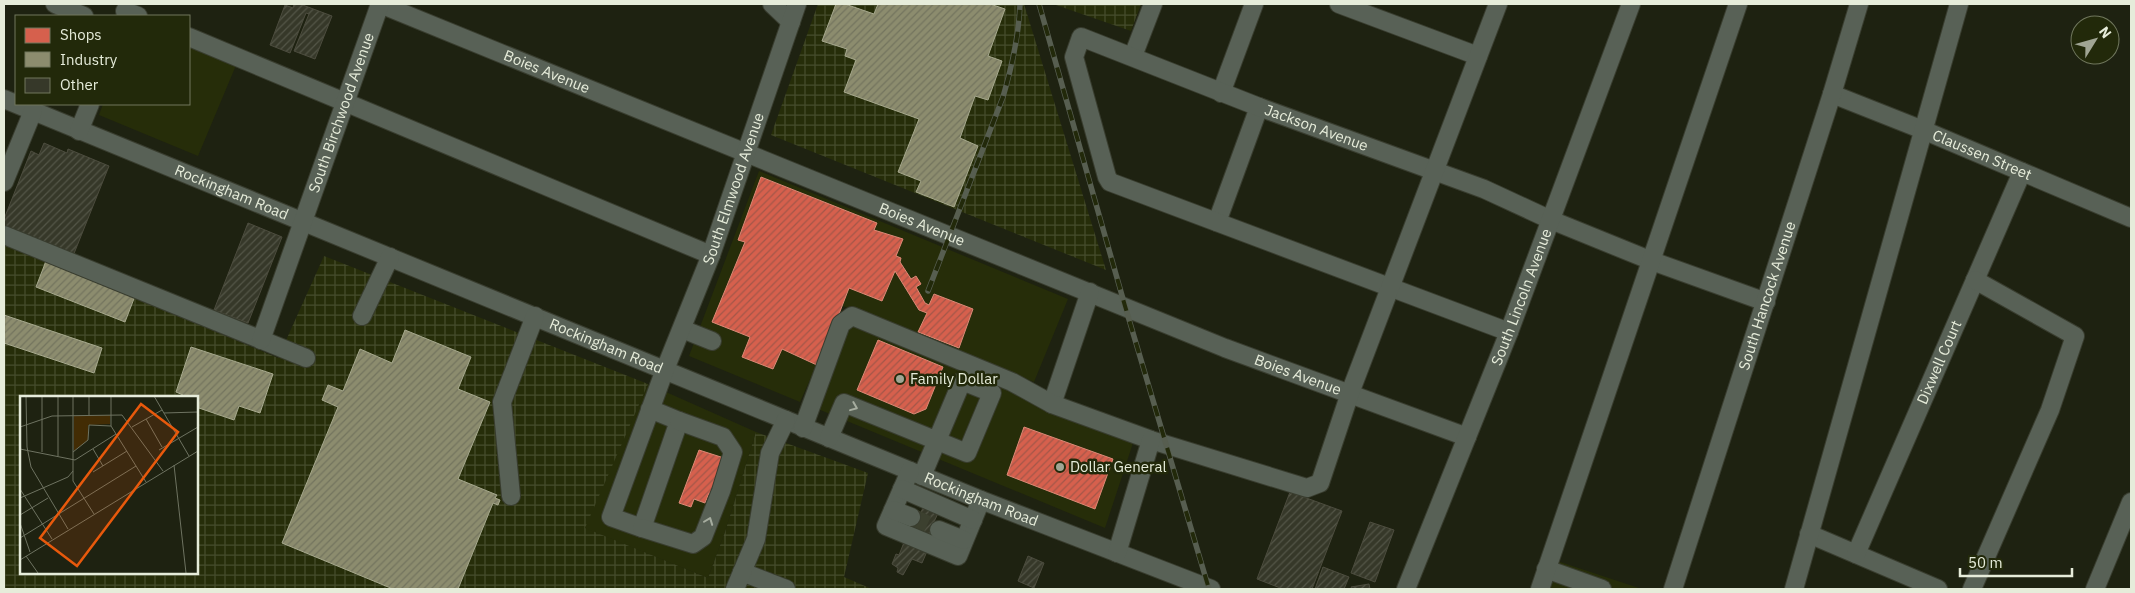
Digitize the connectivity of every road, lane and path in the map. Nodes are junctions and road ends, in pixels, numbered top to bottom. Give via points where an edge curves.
1 (55, 4) edge
2 (380, 4) edge
3 (772, 4) edge
4 (797, 4) edge
5 (1153, 4) edge
6 (1254, 4) edge
7 (1339, 4) edge
8 (1498, 4) edge
9 (1631, 4) edge
10 (1738, 4) edge
11 (1859, 4) edge
12 (1959, 4) edge
13 (82, 15) edge
14 (791, 22) junction
15 (190, 37) edge
16 (1133, 56) junction
17 (1478, 56) junction
18 (1221, 93) junction
19 (1832, 94) junction
20 (344, 102) junction
21 (18, 105) edge
22 (90, 105) edge
23 (1259, 107) junction
24 (33, 111) junction
25 (1923, 130) junction
26 (79, 131) junction
27 (745, 150) junction
28 (1434, 171) junction
29 (2022, 172) junction
30 (4, 182) edge
31 (2131, 218) edge
32 (1551, 220) junction
33 (302, 222) junction
34 (1217, 222) junction
35 (4, 235) edge
36 (712, 255) junction
37 (390, 257) junction
38 (1652, 261) junction
39 (1974, 280) junction
40 (1389, 287) junction
41 (1090, 292) junction
42 (1766, 302) junction
43 (362, 316) dead end
44 (536, 316) junction
45 (682, 329) junction
46 (1509, 332) junction
47 (261, 340) junction
48 (712, 341) dead end
49 (306, 358) dead end
50 (664, 372) junction
51 (1350, 393) junction
52 (1052, 404) junction
53 (650, 409) junction
54 (786, 420) junction
55 (679, 421) junction
56 (803, 428) junction
57 (1467, 437) junction
58 (829, 438) junction
59 (1152, 440) junction
60 (916, 473) junction
61 (902, 489) junction
62 (511, 496) dead end
63 (981, 500) junction
64 (2131, 502) edge
65 (892, 510) junction
66 (911, 518) tunnel mouth
67 (973, 520) junction
68 (2127, 524) edge
69 (642, 528) junction
70 (939, 530) tunnel mouth
71 (1808, 534) junction
72 (964, 540) junction
73 (1117, 553) junction
74 (1856, 554) junction
75 (1546, 569) junction
76 (742, 572) junction
77 (1564, 583) edge
78 (735, 589) edge
79 (786, 589) edge
80 (1211, 589) edge
81 (1406, 589) edge
82 (1540, 589) edge
83 (1602, 589) edge
84 (1673, 589) edge
85 (1794, 589) edge
86 (1938, 589) edge
87 (1972, 589) edge
88 (2094, 589) edge

1 - 13 street
2 - 20 street, South Birchwood Avenue
2 - 27 street, Boies Avenue
3 - 14 street
4 - 14 street, South Elmwood Avenue
5 - 16 street
6 - 18 street
7 - 17 street
8 - 17 street
9 - 32 street, South Lincoln Avenue
10 - 38 street
11 - 19 street, South Hancock Avenue
12 - 25 street
14 - 27 street, South Elmwood Avenue
15 - 20 street
16 - 18 street, Jackson Avenue
16 - 34 street, Jackson Avenue via 1081,37 1074,57 1107,178 1110,182
17 - 28 street
18 - 23 street, Jackson Avenue
19 - 25 street, Claussen Street
19 - 42 street, South Hancock Avenue
20 - 33 street, South Birchwood Avenue
20 - 36 street
21 - 24 street, Rockingham Road
22 - 26 street
23 - 28 street, Jackson Avenue
23 - 34 street
24 - 26 street, Rockingham Road
24 - 30 street
25 - 29 street, Claussen Street
25 - 71 street
26 - 33 street, Rockingham Road
27 - 36 street, South Elmwood Avenue
27 - 41 street, Boies Avenue
28 - 32 street, Jackson Avenue via 1484,189
28 - 40 street
29 - 31 street, Claussen Street
29 - 39 street, Dixwell Court
32 - 38 street, Jackson Avenue
32 - 46 street, South Lincoln Avenue
33 - 37 street, Rockingham Road
33 - 47 street, South Birchwood Avenue
34 - 40 street
35 - 47 street
36 - 45 street, South Elmwood Avenue
37 - 43 street
37 - 44 street, Rockingham Road
38 - 42 street, Jackson Avenue
38 - 75 street
39 - 74 street, Dixwell Court
39 - 87 street via 2075,336 2050,410
40 - 46 street
40 - 51 street
41 - 51 street, Boies Avenue via 1226,348
41 - 52 street
42 - 84 street, South Hancock Avenue
44 - 50 street, Rockingham Road
44 - 62 street via 502,402
45 - 48 street
45 - 50 street, South Elmwood Avenue
46 - 57 street, South Lincoln Avenue
47 - 49 street
50 - 53 street, South Elmwood Avenue
50 - 54 street, Rockingham Road
51 - 57 street, Boies Avenue
51 - 59 street via 1320,483 1307,488
52 - 56 street via 1012,382 852,316 841,324
52 - 59 street
53 - 55 street
53 - 69 street, South Elmwood Avenue via 611,517
54 - 56 street, Rockingham Road
54 - 76 street via 770,453 756,539
55 - 69 street
69 -> 55 street via 693,544 703,537 722,491 733,452 723,437
56 - 58 street, Rockingham Road
57 - 81 street, South Lincoln Avenue
58 - 60 street, Rockingham Road
58 -> 60 street via 844,403 938,440
59 - 73 street
60 - 61 street
60 - 63 street, Rockingham Road
61 - 65 street
61 - 67 street
63 - 67 street
63 - 73 street, Rockingham Road
64 - 68 street
65 - 66 street
65 - 72 street via 886,526 895,530 958,556
67 - 72 street
68 - 88 street
70 - 72 street
71 - 74 street
71 - 85 street
73 - 80 street, Rockingham Road
74 - 86 street
75 - 77 street
75 - 82 street
76 - 78 street
76 - 79 street
77 - 83 street

